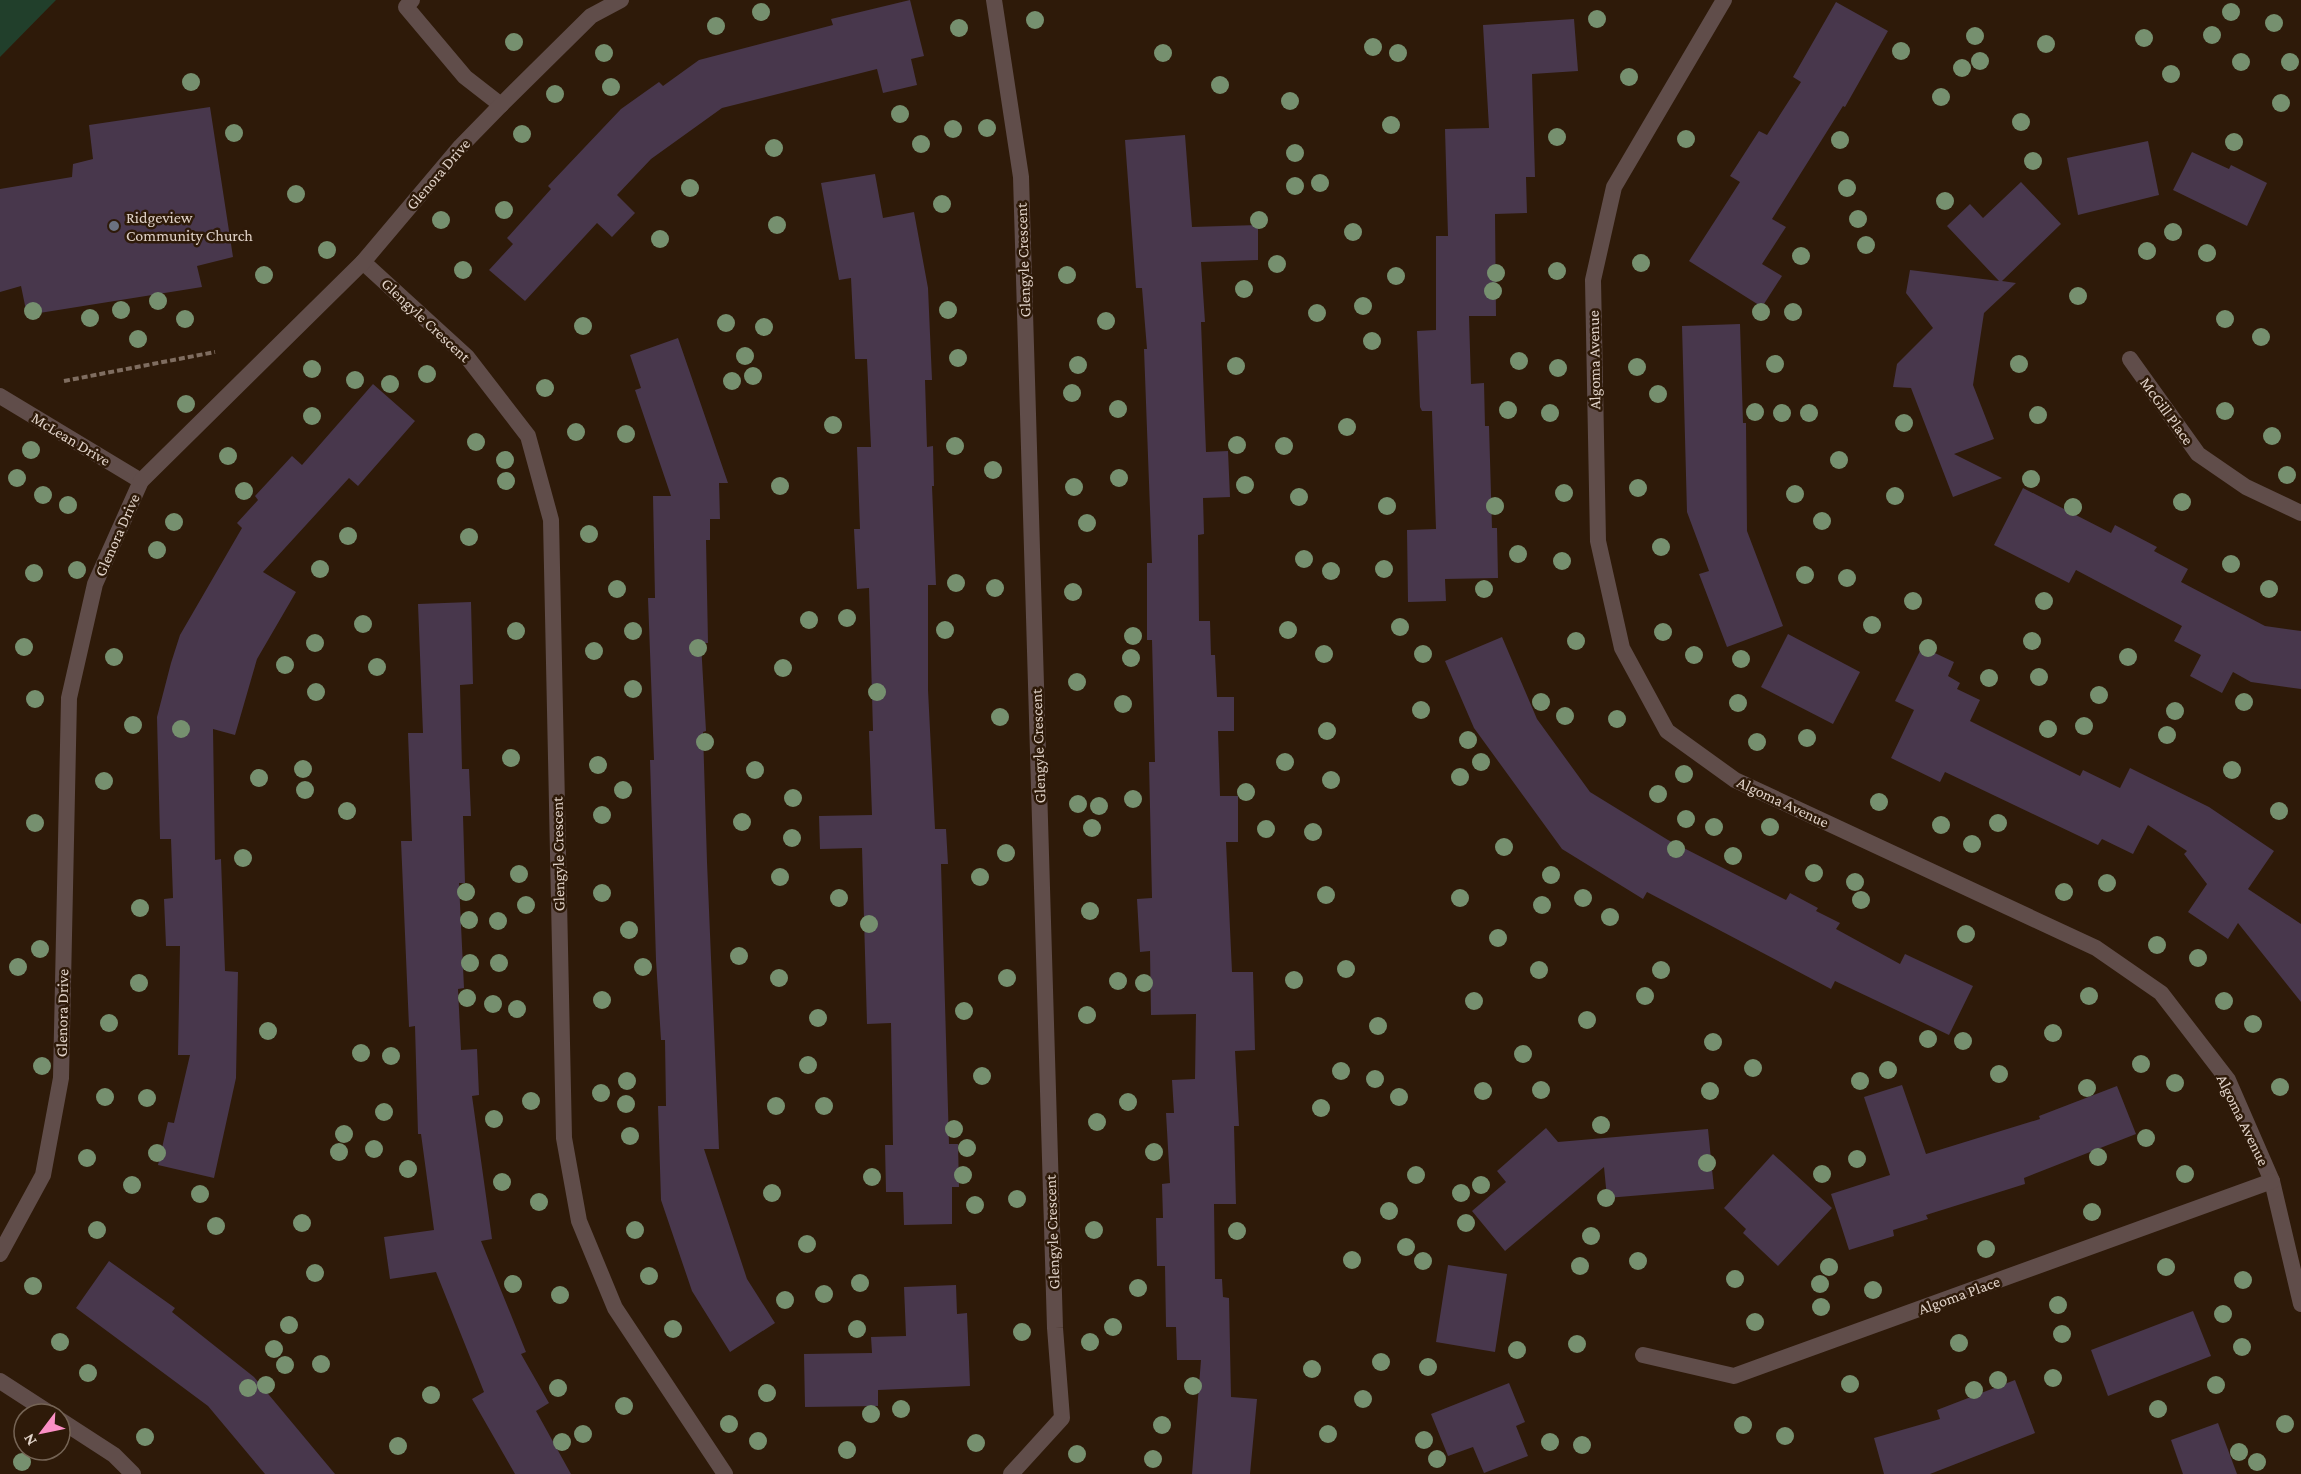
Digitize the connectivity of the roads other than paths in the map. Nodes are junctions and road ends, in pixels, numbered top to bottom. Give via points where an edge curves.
1 (621, 0) edge
2 (994, 0) edge
3 (1724, 0) edge
4 (406, 2) edge
5 (501, 105) junction
6 (363, 262) junction
7 (2130, 359) dead end
8 (0, 396) edge
9 (141, 482) junction
10 (2301, 513) edge
11 (2272, 1181) junction
12 (0, 1254) edge
13 (2301, 1304) edge
14 (1643, 1355) dead end
15 (0, 1381) edge
16 (32, 1402) edge
17 (72, 1428) edge
18 (133, 1474) edge
19 (725, 1474) edge
20 (1011, 1474) edge

1 - 5 street, Glenora Drive via 591,16
2 - 20 street, Glengyle Crescent via 1021,177 1055,1328 1062,1418
3 - 11 street, Algoma Avenue via 1614,187 1593,280 1598,541 1622,648 1667,731 1735,780 2096,948 2161,993 2228,1080
4 - 5 street via 465,77
5 - 6 street, Glenora Drive
6 - 9 street, Glenora Drive
6 - 19 street, Glengyle Crescent via 467,357 528,436 551,520 564,1138 579,1221 615,1308
7 - 10 street, McGill Place via 2198,454 2246,487
8 - 9 street, McLean Drive
9 - 12 street, Glenora Drive via 95,584 69,698 61,1078 43,1175
11 - 13 street, Algoma Avenue
11 - 14 street, Algoma Place via 1734,1377
15 - 16 street
17 - 18 street via 114,1455

